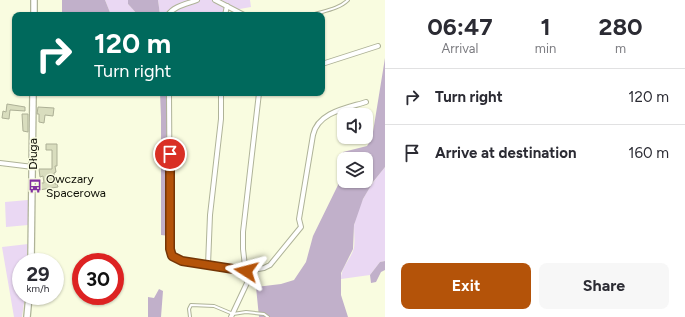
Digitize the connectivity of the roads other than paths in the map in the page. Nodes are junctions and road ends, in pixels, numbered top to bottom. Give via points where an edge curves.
1 (34, 0) edge
2 (197, 0) edge
3 (215, 0) edge
4 (348, 0) edge
5 (227, 6) junction
6 (34, 12) edge
7 (170, 12) edge
8 (226, 12) edge
9 (238, 12) edge
10 (321, 12) edge
11 (378, 46) dead end
12 (325, 63) edge
13 (33, 96) edge
14 (170, 96) edge
15 (221, 96) edge
16 (259, 96) edge
17 (366, 102) dead end
18 (0, 163) edge
19 (33, 167) junction
20 (31, 253) edge
21 (208, 265) junction
22 (246, 271) junction
23 (28, 305) edge
24 (232, 315) edge
25 (27, 317) edge
26 (190, 317) edge
27 (268, 317) edge

1 - 6 street
2 - 7 street
3 - 5 street
4 - 10 lane
5 - 8 street
5 - 9 street
11 - 12 street
13 - 19 street, Długa
14 - 21 street via 171,254 182,261
15 - 21 street
16 - 22 street via 243,232
17 - 22 street via 328,115 316,126 312,135 299,219 301,227 268,267
18 - 19 street
19 - 20 street, Długa
21 - 22 street
22 - 24 street via 247,283
23 - 25 street
24 - 26 lane via 214,306 191,305
24 - 27 lane via 246,312 264,314

